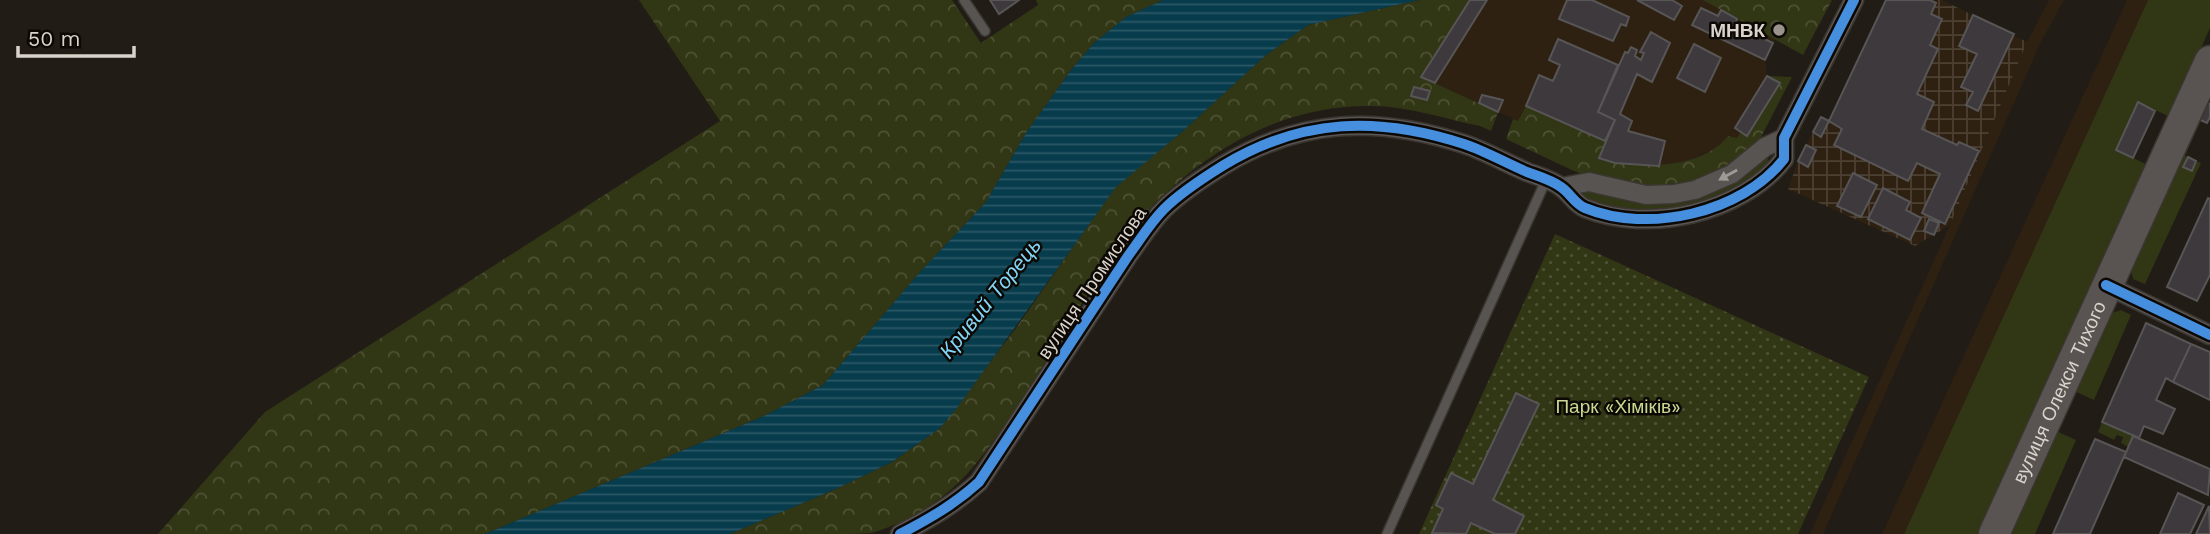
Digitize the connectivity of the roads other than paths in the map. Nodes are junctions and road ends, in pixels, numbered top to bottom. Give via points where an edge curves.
1 (964, 0) edge
2 (1854, 0) edge
3 (985, 32) dead end
4 (2210, 61) edge
5 (1784, 138) junction
6 (1554, 184) junction
7 (2106, 285) junction
8 (2210, 335) edge
9 (900, 534) edge
10 (1387, 534) edge
11 (1994, 534) edge

1 - 3 lane
2 - 5 street
4 - 7 main road, вулиця Олекси Тихого
5 -> 6 street via 1732,174 1695,190 1646,195 1590,182
5 - 6 street via 1784,159 1766,181 1726,203 1678,217 1645,219 1583,208
6 - 9 street, вулиця Промислова via 1465,144 1386,126 1303,131 1239,156 1206,176 1153,223 979,482 940,513
6 - 10 lane
7 - 8 street
7 - 11 main road, вулиця Олекси Тихого

